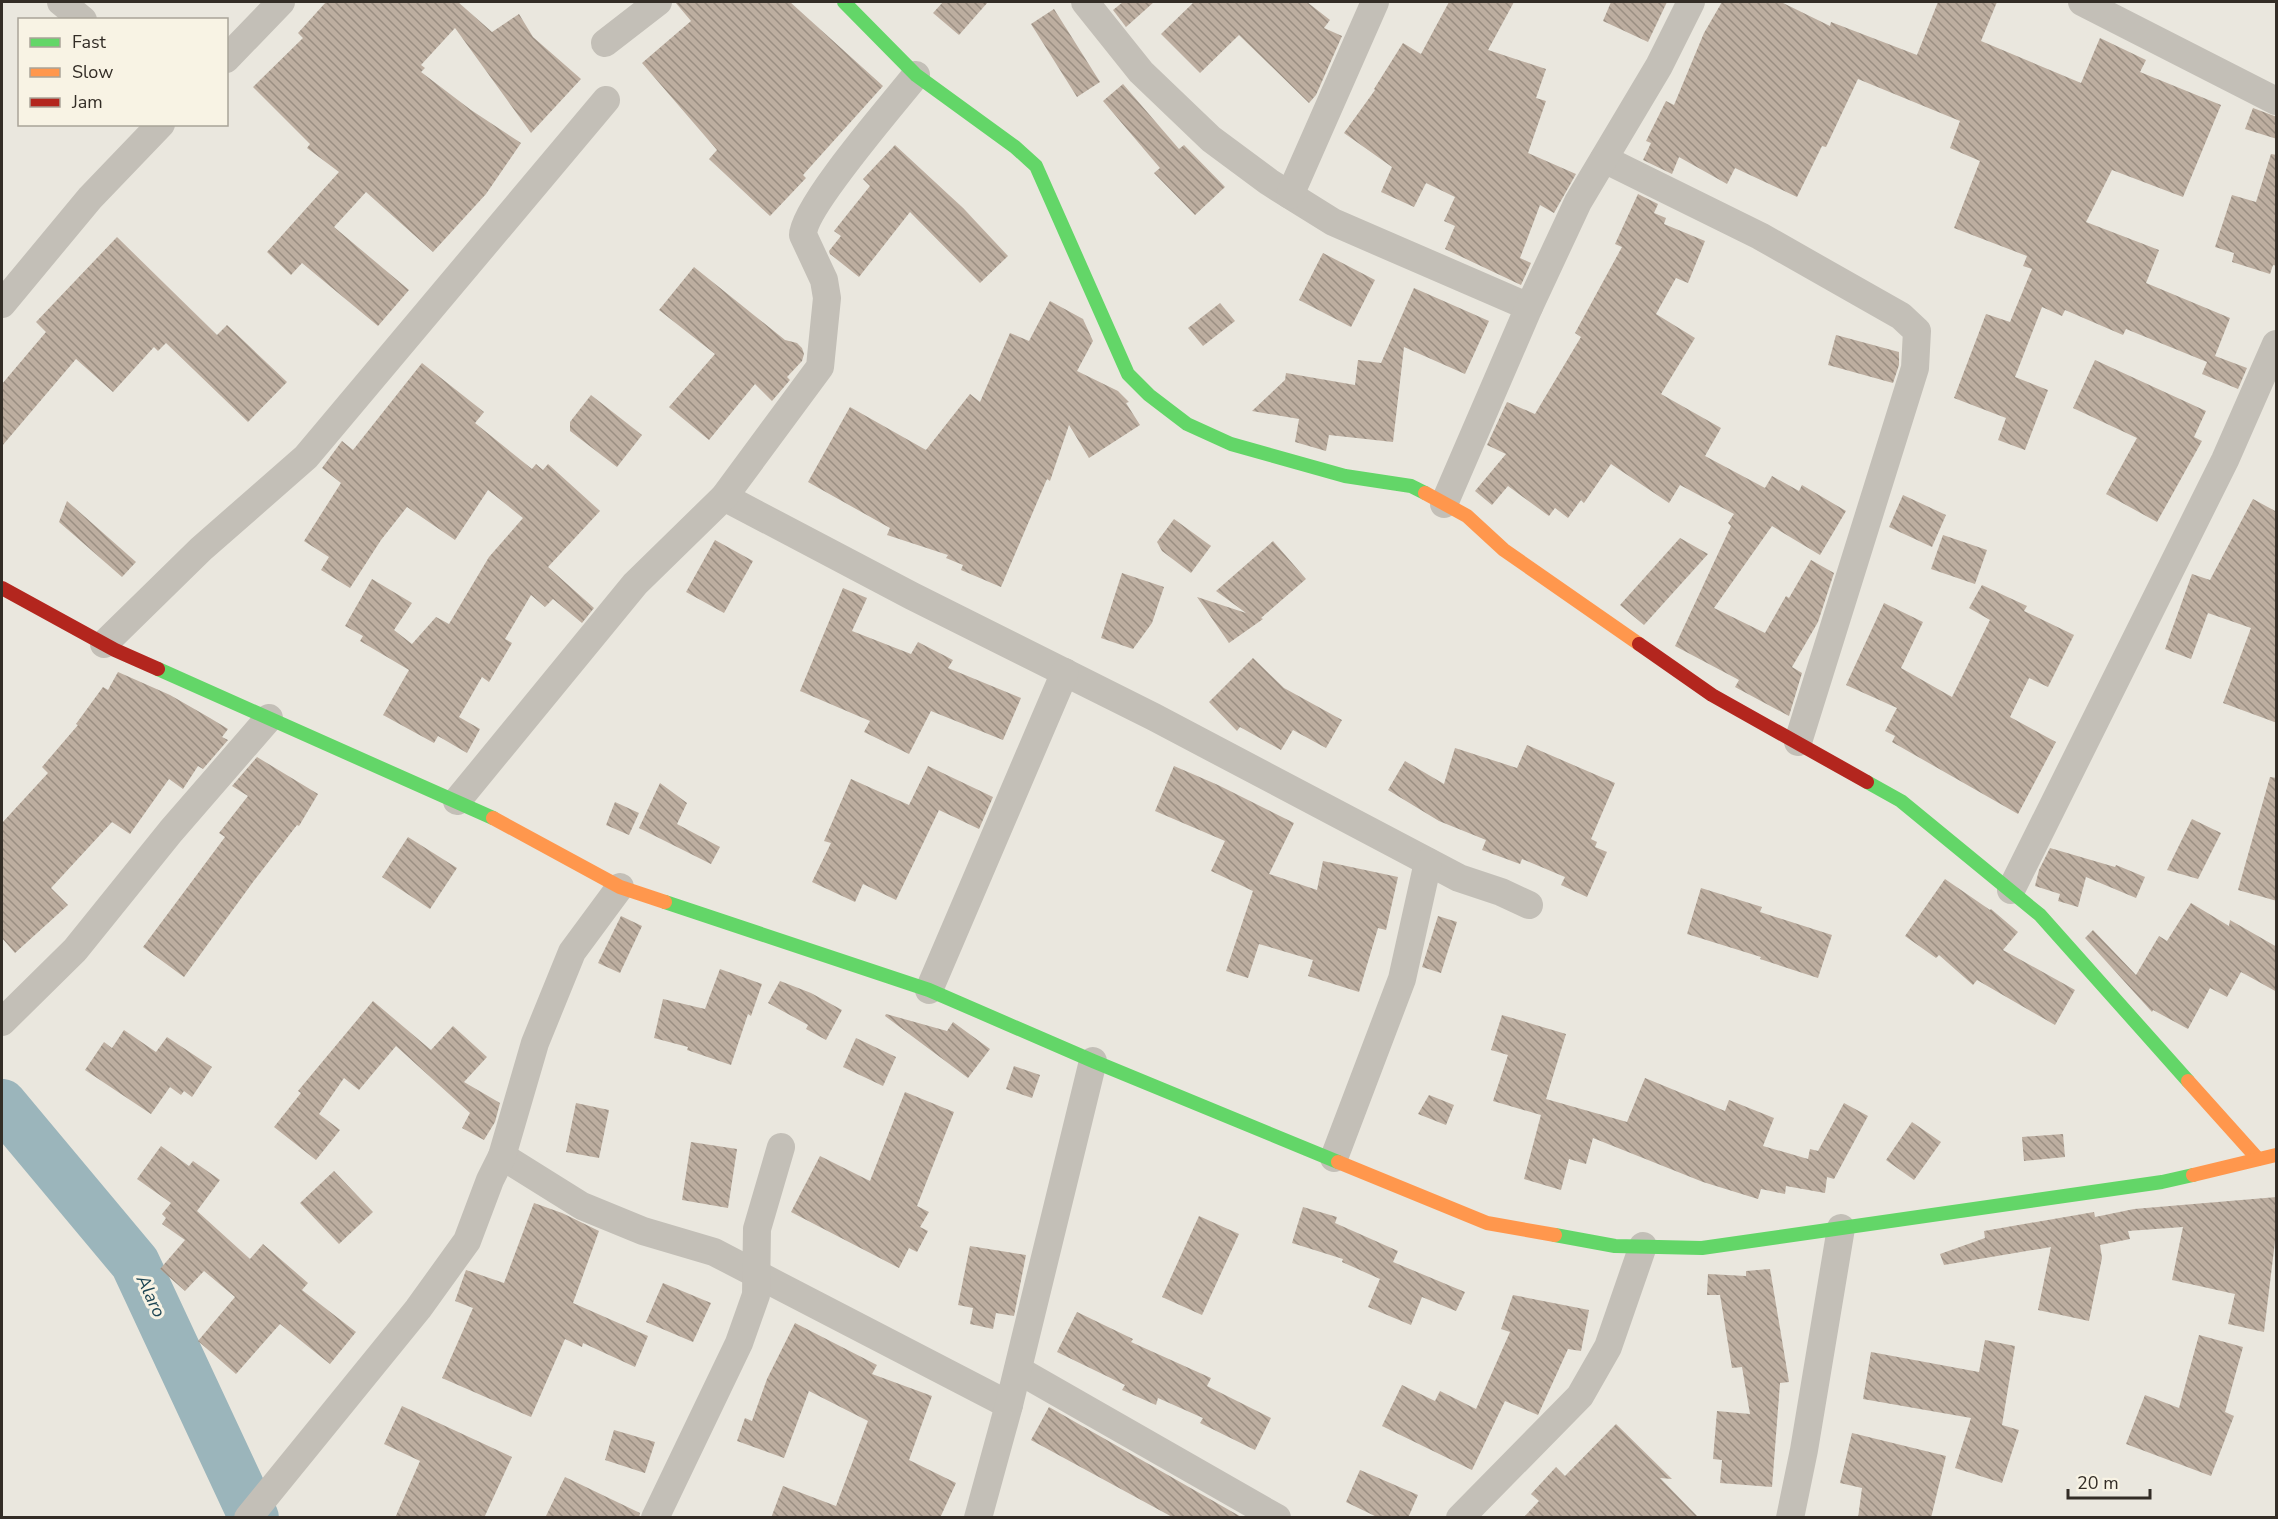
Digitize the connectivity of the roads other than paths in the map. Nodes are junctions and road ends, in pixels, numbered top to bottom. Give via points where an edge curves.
1 (61, 2) edge
2 (281, 2) edge
3 (658, 2) edge
4 (844, 2) edge
5 (1085, 2) edge
6 (1375, 2) edge
7 (1691, 2) edge
8 (2082, 2) edge
9 (81, 18) edge
10 (605, 43) dead end
11 (228, 57) edge
12 (916, 75) junction
13 (606, 100) dead end
14 (2277, 101) edge
15 (159, 126) edge
16 (1604, 159) junction
17 (1290, 195) junction
18 (2, 304) edge
19 (1529, 307) junction
20 (2277, 344) edge
21 (724, 497) junction
22 (1444, 504) junction
23 (2, 588) edge
24 (104, 644) junction
25 (1065, 672) junction
26 (269, 718) junction
27 (1798, 742) junction
28 (457, 801) junction
29 (1428, 862) junction
30 (620, 886) junction
31 (2011, 890) junction
32 (1529, 905) dead end
33 (928, 990) junction
34 (2, 1022) edge
35 (1093, 1061) junction
36 (781, 1147) dead end
37 (2277, 1155) edge
38 (502, 1156) junction
39 (1334, 1158) junction
40 (2259, 1159) junction
41 (1840, 1228) junction
42 (1643, 1246) junction
43 (756, 1274) junction
44 (1018, 1370) junction
45 (1010, 1405) junction
46 (248, 1518) edge
47 (655, 1518) edge
48 (978, 1518) edge
49 (1277, 1518) edge
50 (1460, 1518) edge
51 (1790, 1518) edge

1 - 9 street
2 - 11 street
3 - 10 street
4 - 12 street
5 - 17 street via 1141,72 1211,139
6 - 17 street
7 - 16 street via 1659,66
8 - 14 street
12 - 21 street via 823,193 803,227 827,298 820,367
12 - 22 street via 1036,166 1128,374 1149,395 1187,424 1231,444 1345,476 1411,486
13 - 24 street via 306,457 201,549
15 - 18 street via 90,198
16 - 19 street via 1578,202
16 - 27 street via 1760,236 1901,316 1917,331 1915,368
17 - 19 street via 1333,222
19 - 22 street
20 - 31 street via 2219,470
21 - 25 street
21 - 28 street via 635,584
22 - 27 street via 1467,516 1504,550 1712,695
23 - 24 street
24 - 26 street
25 - 29 street
25 - 33 street
26 - 28 street
26 - 34 street via 75,950
27 - 31 street via 1901,801
28 - 30 street
29 - 32 street
29 - 39 street via 1402,979
30 - 33 street
30 - 38 street via 572,952 535,1043
31 - 40 street via 2040,915
33 - 35 street
35 - 39 street
35 - 44 street
36 - 43 street via 757,1229
37 - 40 street
38 - 43 street via 582,1206 643,1231 714,1252
38 - 46 street via 467,1241 418,1309
39 - 42 street via 1487,1223 1615,1246
40 - 41 street via 2162,1182
41 - 42 street via 1702,1248
41 - 51 street
42 - 50 street via 1608,1347 1580,1396
43 - 45 street
43 - 47 street via 756,1295 739,1343
44 - 45 street
44 - 49 street
45 - 48 street

